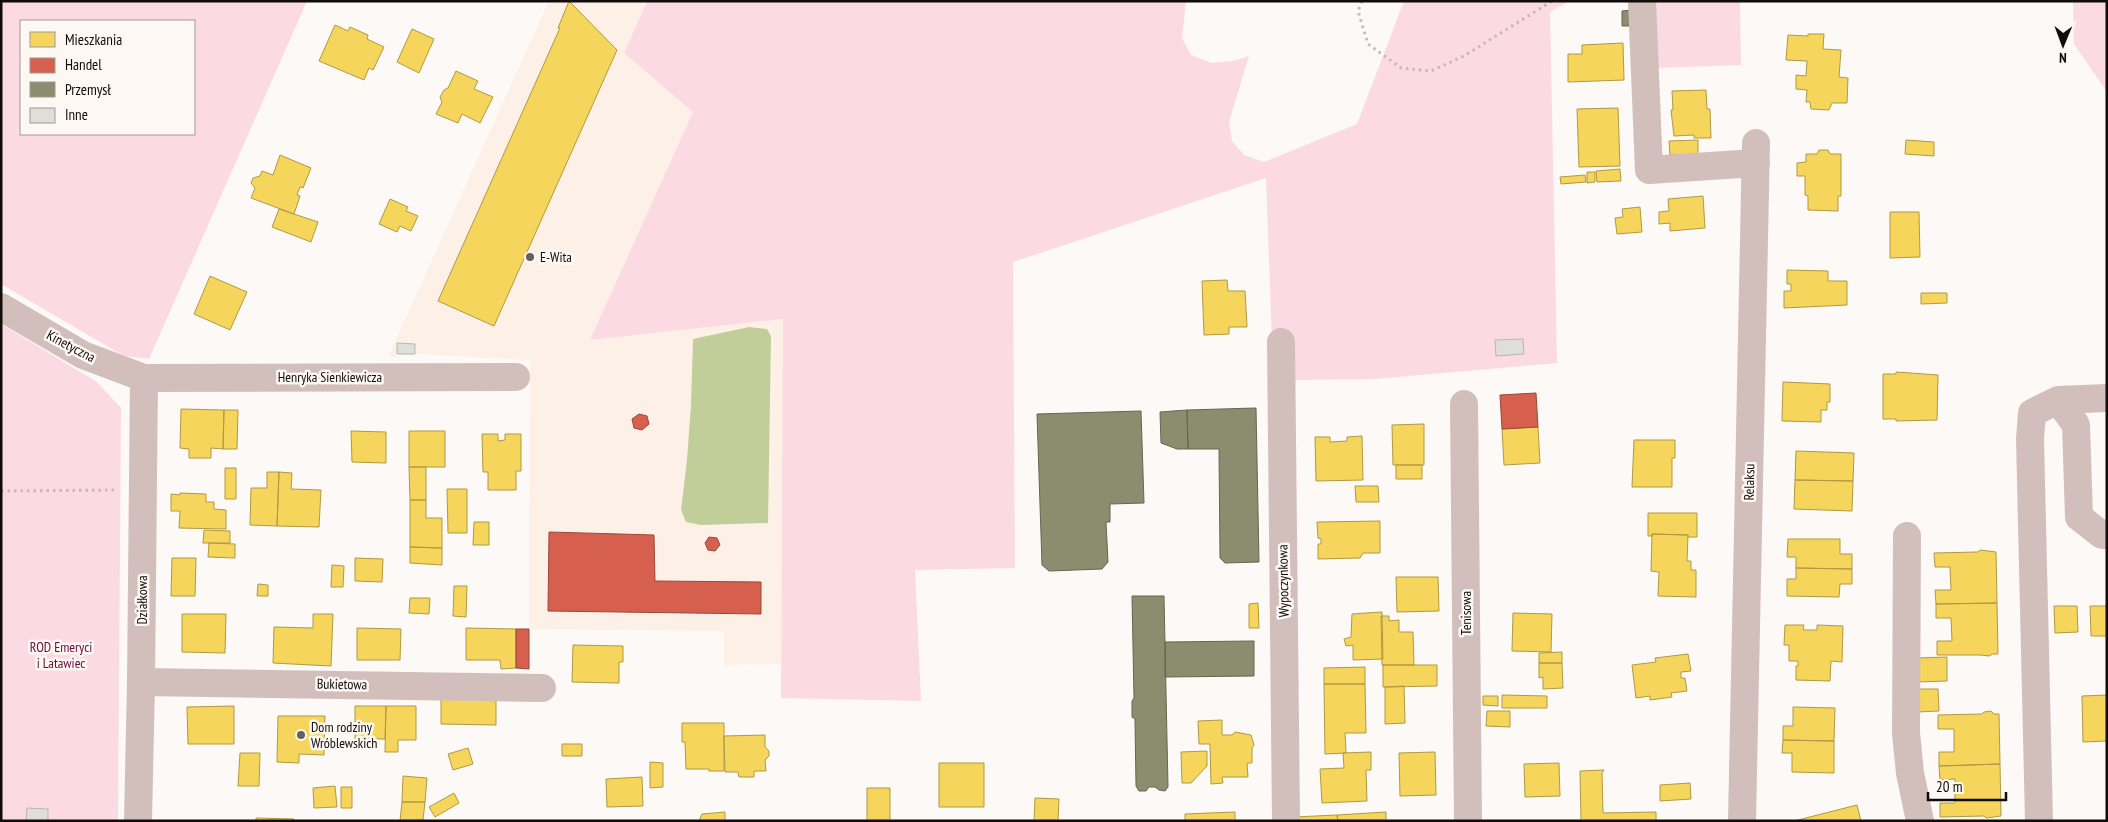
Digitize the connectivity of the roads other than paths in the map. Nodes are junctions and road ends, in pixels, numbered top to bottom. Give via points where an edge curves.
1 (1642, 1) edge
2 (1, 307) edge
3 (1281, 342) dead end
4 (516, 377) dead end
5 (144, 378) junction
6 (2107, 398) edge
7 (2058, 400) junction
8 (1464, 404) dead end
9 (2107, 535) edge
10 (1907, 536) dead end
11 (141, 682) junction
12 (542, 688) dead end
13 (138, 821) edge
14 (1286, 821) edge
15 (1468, 821) edge
16 (1742, 821) edge
17 (1920, 821) edge
18 (2038, 821) edge

1 - 16 street, Relaksu via 1649,170 1756,153
2 - 5 street, Kinetyczna via 83,355
3 - 14 street, Wypoczynkowa
4 - 5 street, Henryka Sienkiewicza
5 - 11 street, Działkowa
6 - 7 street
7 - 9 street via 2076,424 2079,517 2102,535
7 - 18 street via 2032,414 2030,439
8 - 15 street, Tenisowa
10 - 17 street via 1906,733
11 - 12 street, Bukietowa
11 - 13 street, Działkowa

